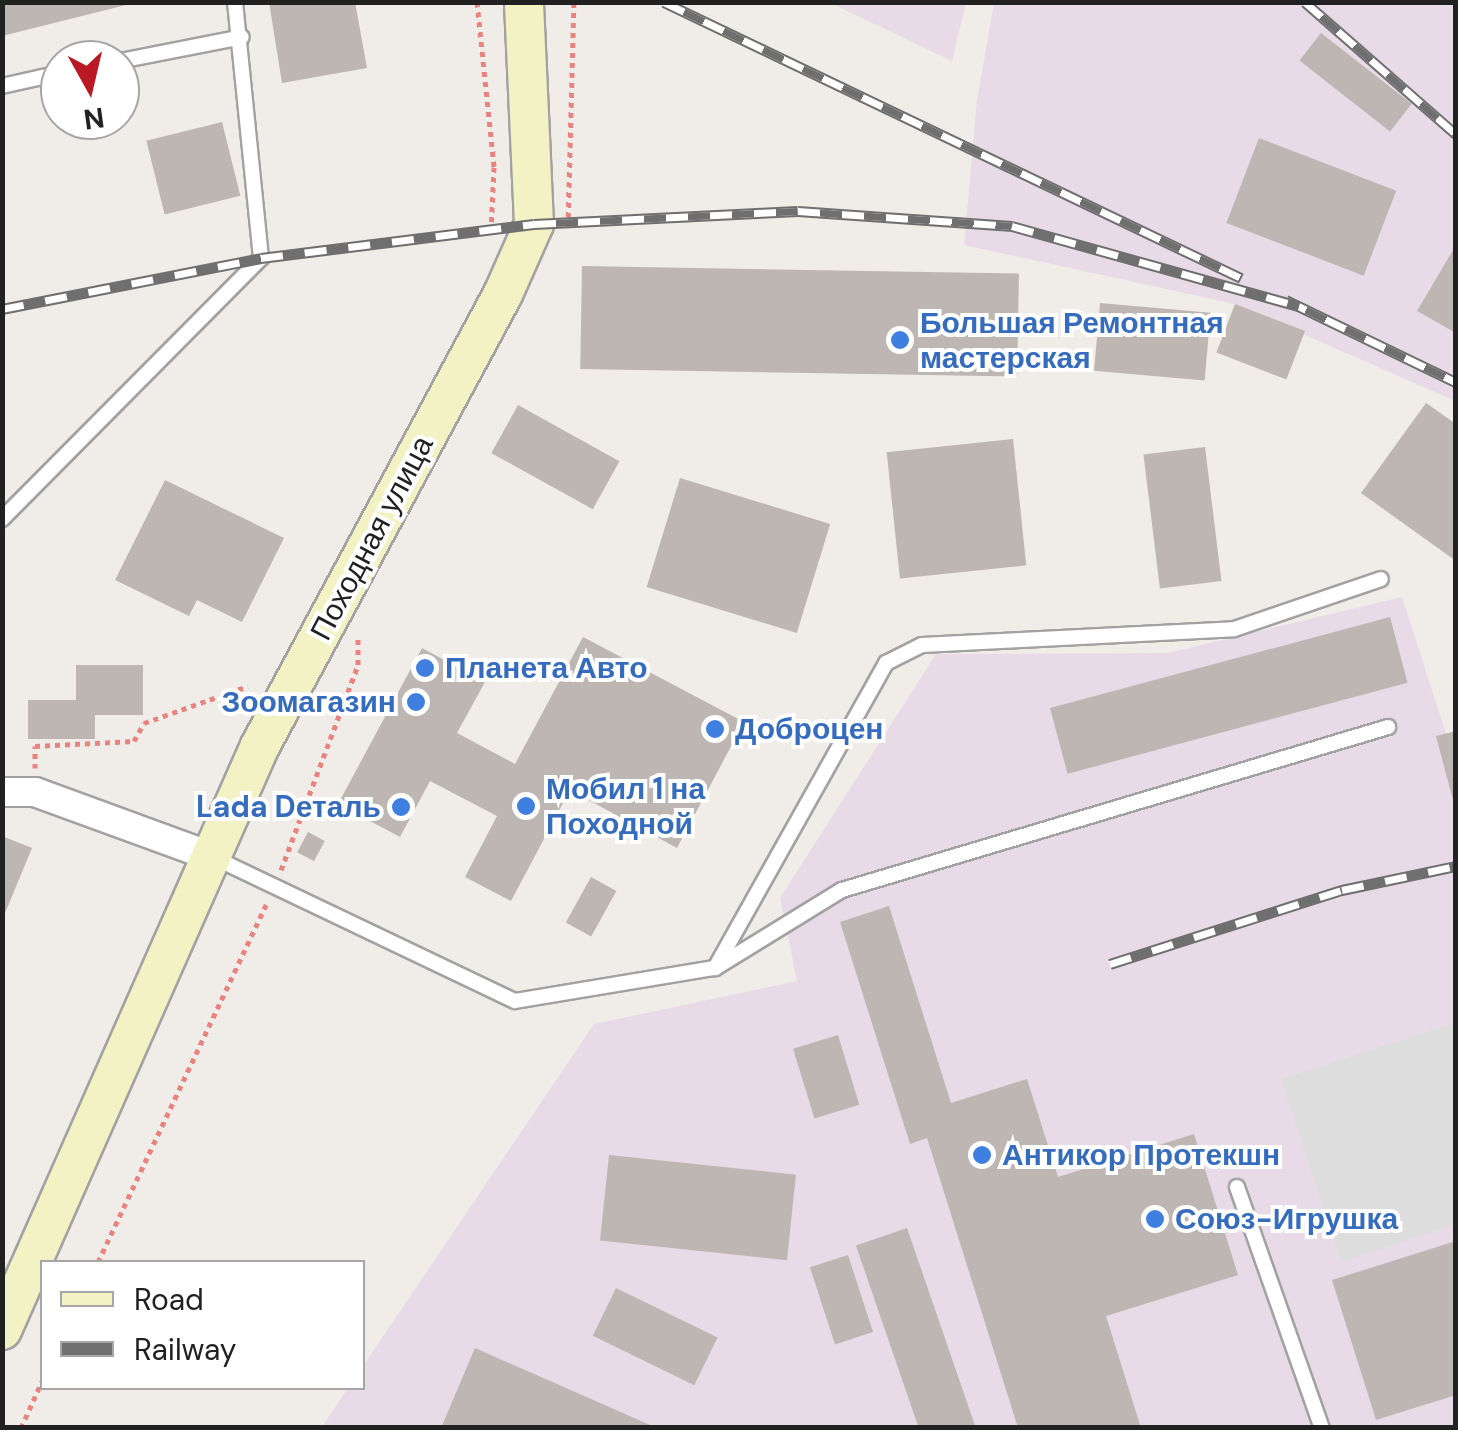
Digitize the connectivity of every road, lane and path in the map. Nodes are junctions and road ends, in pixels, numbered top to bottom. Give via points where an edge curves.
1 (236, 2) edge
2 (477, 2) edge
3 (524, 2) edge
4 (574, 2) edge
5 (242, 37) junction
6 (140, 57) edge
7 (40, 77) edge
8 (2, 86) edge
9 (491, 230) dead end
10 (562, 239) dead end
11 (2, 518) edge
12 (1381, 579) dead end
13 (358, 618) dead end
14 (248, 686) dead end
15 (1388, 727) dead end
16 (2, 792) edge
17 (35, 792) junction
18 (212, 857) junction
19 (275, 886) junction
20 (715, 968) junction
21 (1237, 1188) dead end
22 (99, 1260) edge
23 (2, 1330) edge
24 (40, 1385) edge
25 (20, 1428) edge
26 (1322, 1428) edge

1 - 5 lane
2 - 9 path via 494,167
3 - 18 main road, Походная улица via 534,224 503,294 260,746
4 - 10 path via 571,222
5 - 6 lane
5 - 11 lane via 261,258
7 - 8 lane
12 - 20 lane via 1234,629 922,646 886,663
13 - 19 path via 358,665
14 - 17 path via 144,723 134,741 35,746
15 - 20 lane via 842,890
16 - 17 street
17 - 18 street
18 - 19 lane
18 - 23 main road, Походная улица
19 - 20 lane via 515,1001
19 - 22 path
21 - 26 lane
24 - 25 path

